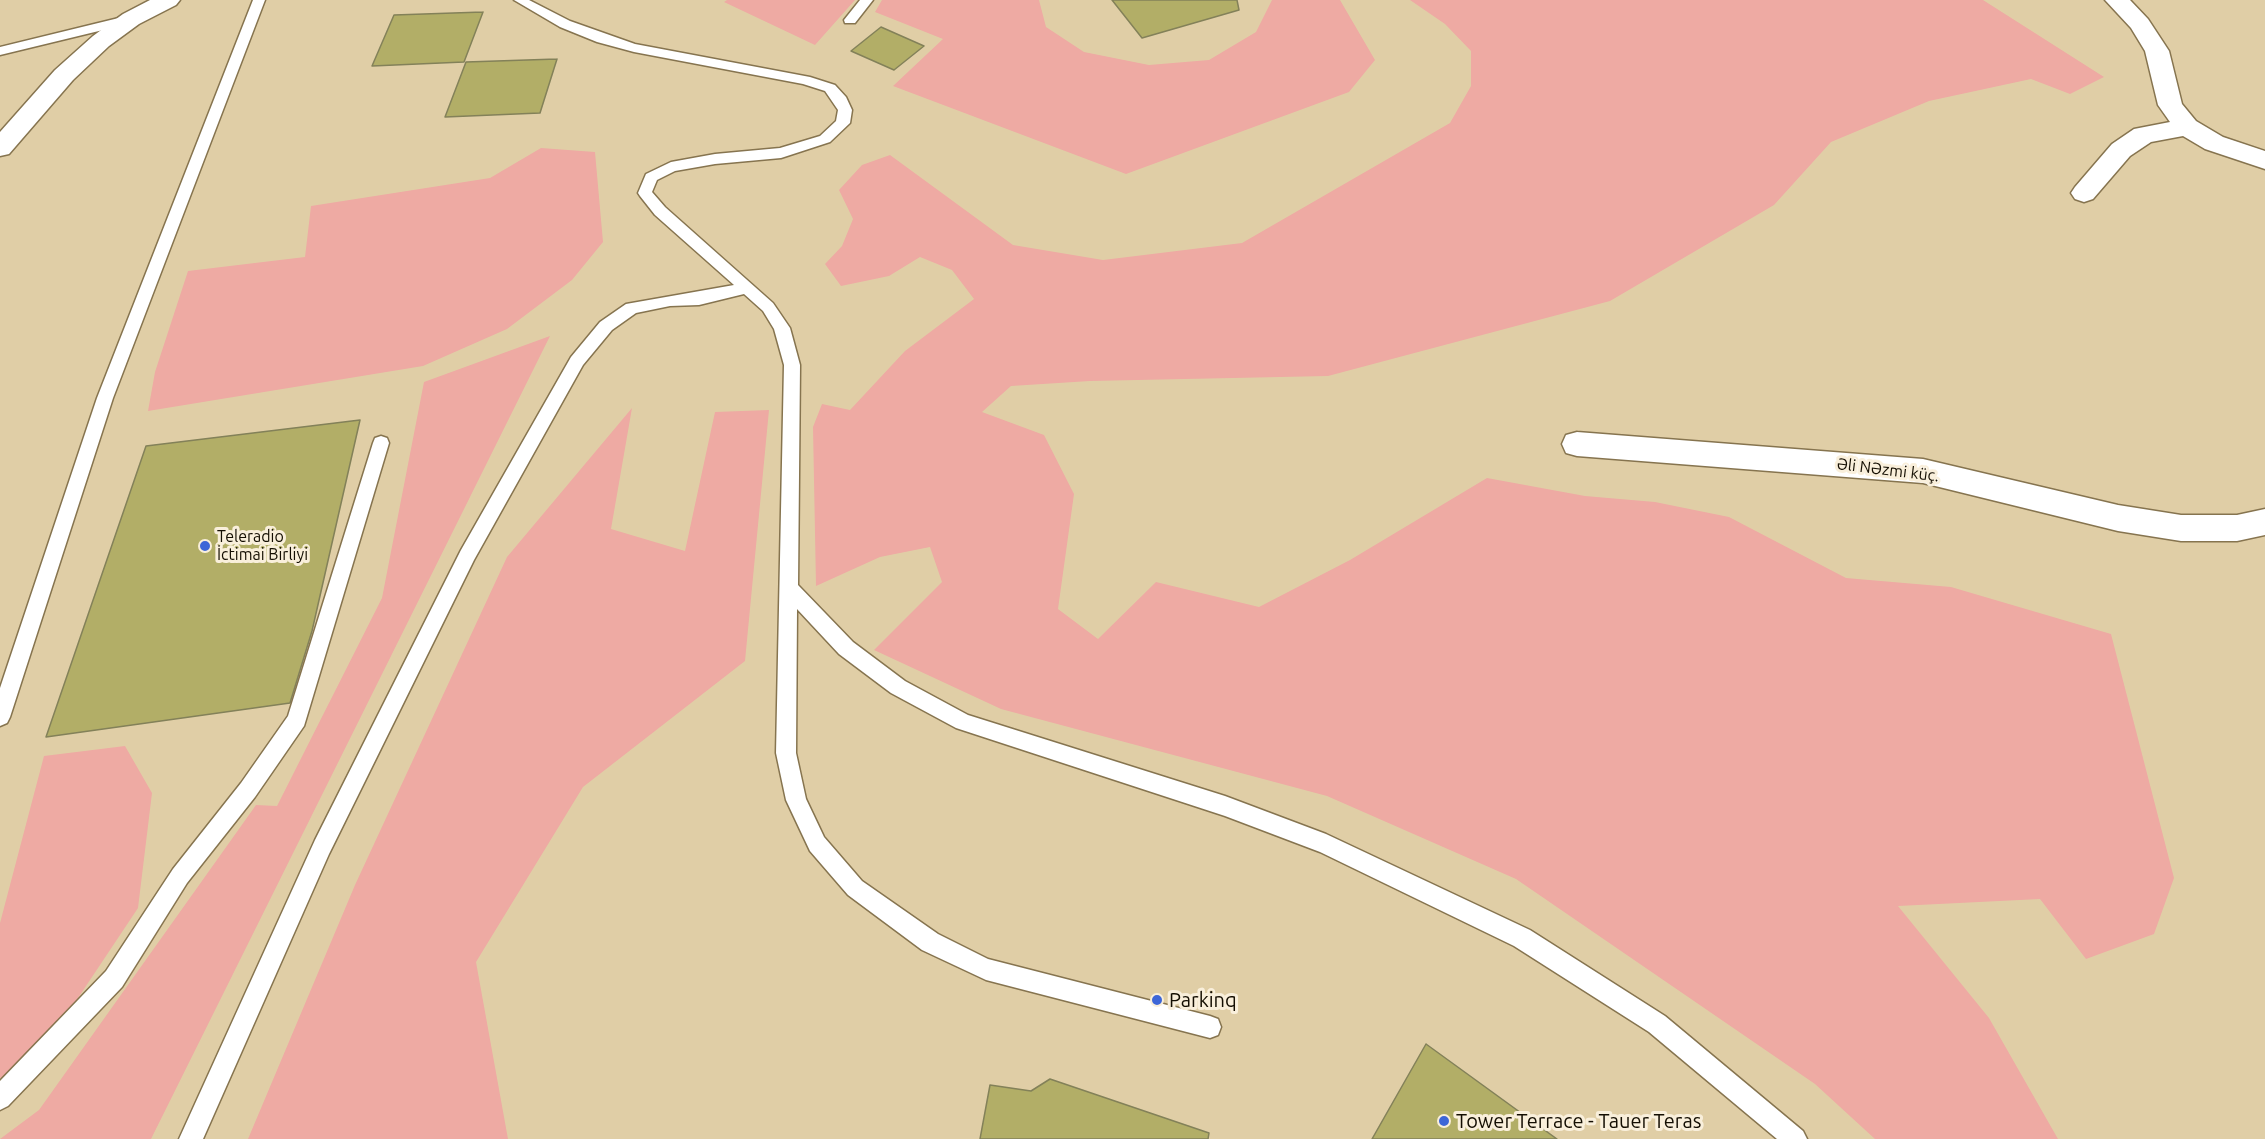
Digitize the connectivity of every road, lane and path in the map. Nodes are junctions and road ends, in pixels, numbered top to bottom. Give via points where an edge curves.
1 (168, 0) edge
2 (260, 0) edge
3 (520, 0) edge
4 (867, 0) edge
5 (2117, 0) edge
6 (131, 19) junction
7 (850, 20) dead end
8 (0, 51) edge
9 (2187, 127) junction
10 (0, 148) edge
11 (2265, 160) edge
12 (2084, 193) dead end
13 (747, 288) junction
14 (381, 443) dead end
15 (1577, 444) dead end
16 (2265, 522) edge
17 (788, 587) junction
18 (0, 717) edge
19 (1210, 1027) dead end
20 (0, 1098) edge
21 (191, 1139) edge
22 (1795, 1139) edge

1 - 6 street
2 - 18 lane via 105,398
3 - 13 lane via 602,39 805,80 830,88 838,97 845,110 843,123 825,139 781,153 671,167 651,177 645,193 660,211
4 - 7 lane
5 - 9 street via 2140,24 2157,51 2170,105
6 - 8 lane
6 - 10 street via 64,75
9 - 11 street via 2214,143
9 - 12 street via 2143,135 2121,150
13 - 17 lane via 783,328 792,365
13 - 21 lane via 631,308 606,326 577,361 467,555 322,847
14 - 20 lane via 297,720 180,876 114,979
15 - 16 street, Əli Nəzmi küç. via 1923,471 2118,518 2181,528 2237,528
17 - 19 lane via 786,753 796,800 817,844 855,888 930,942 986,969
17 - 22 lane via 846,648 898,687 963,722 1225,806 1326,844 1522,938 1657,1024

